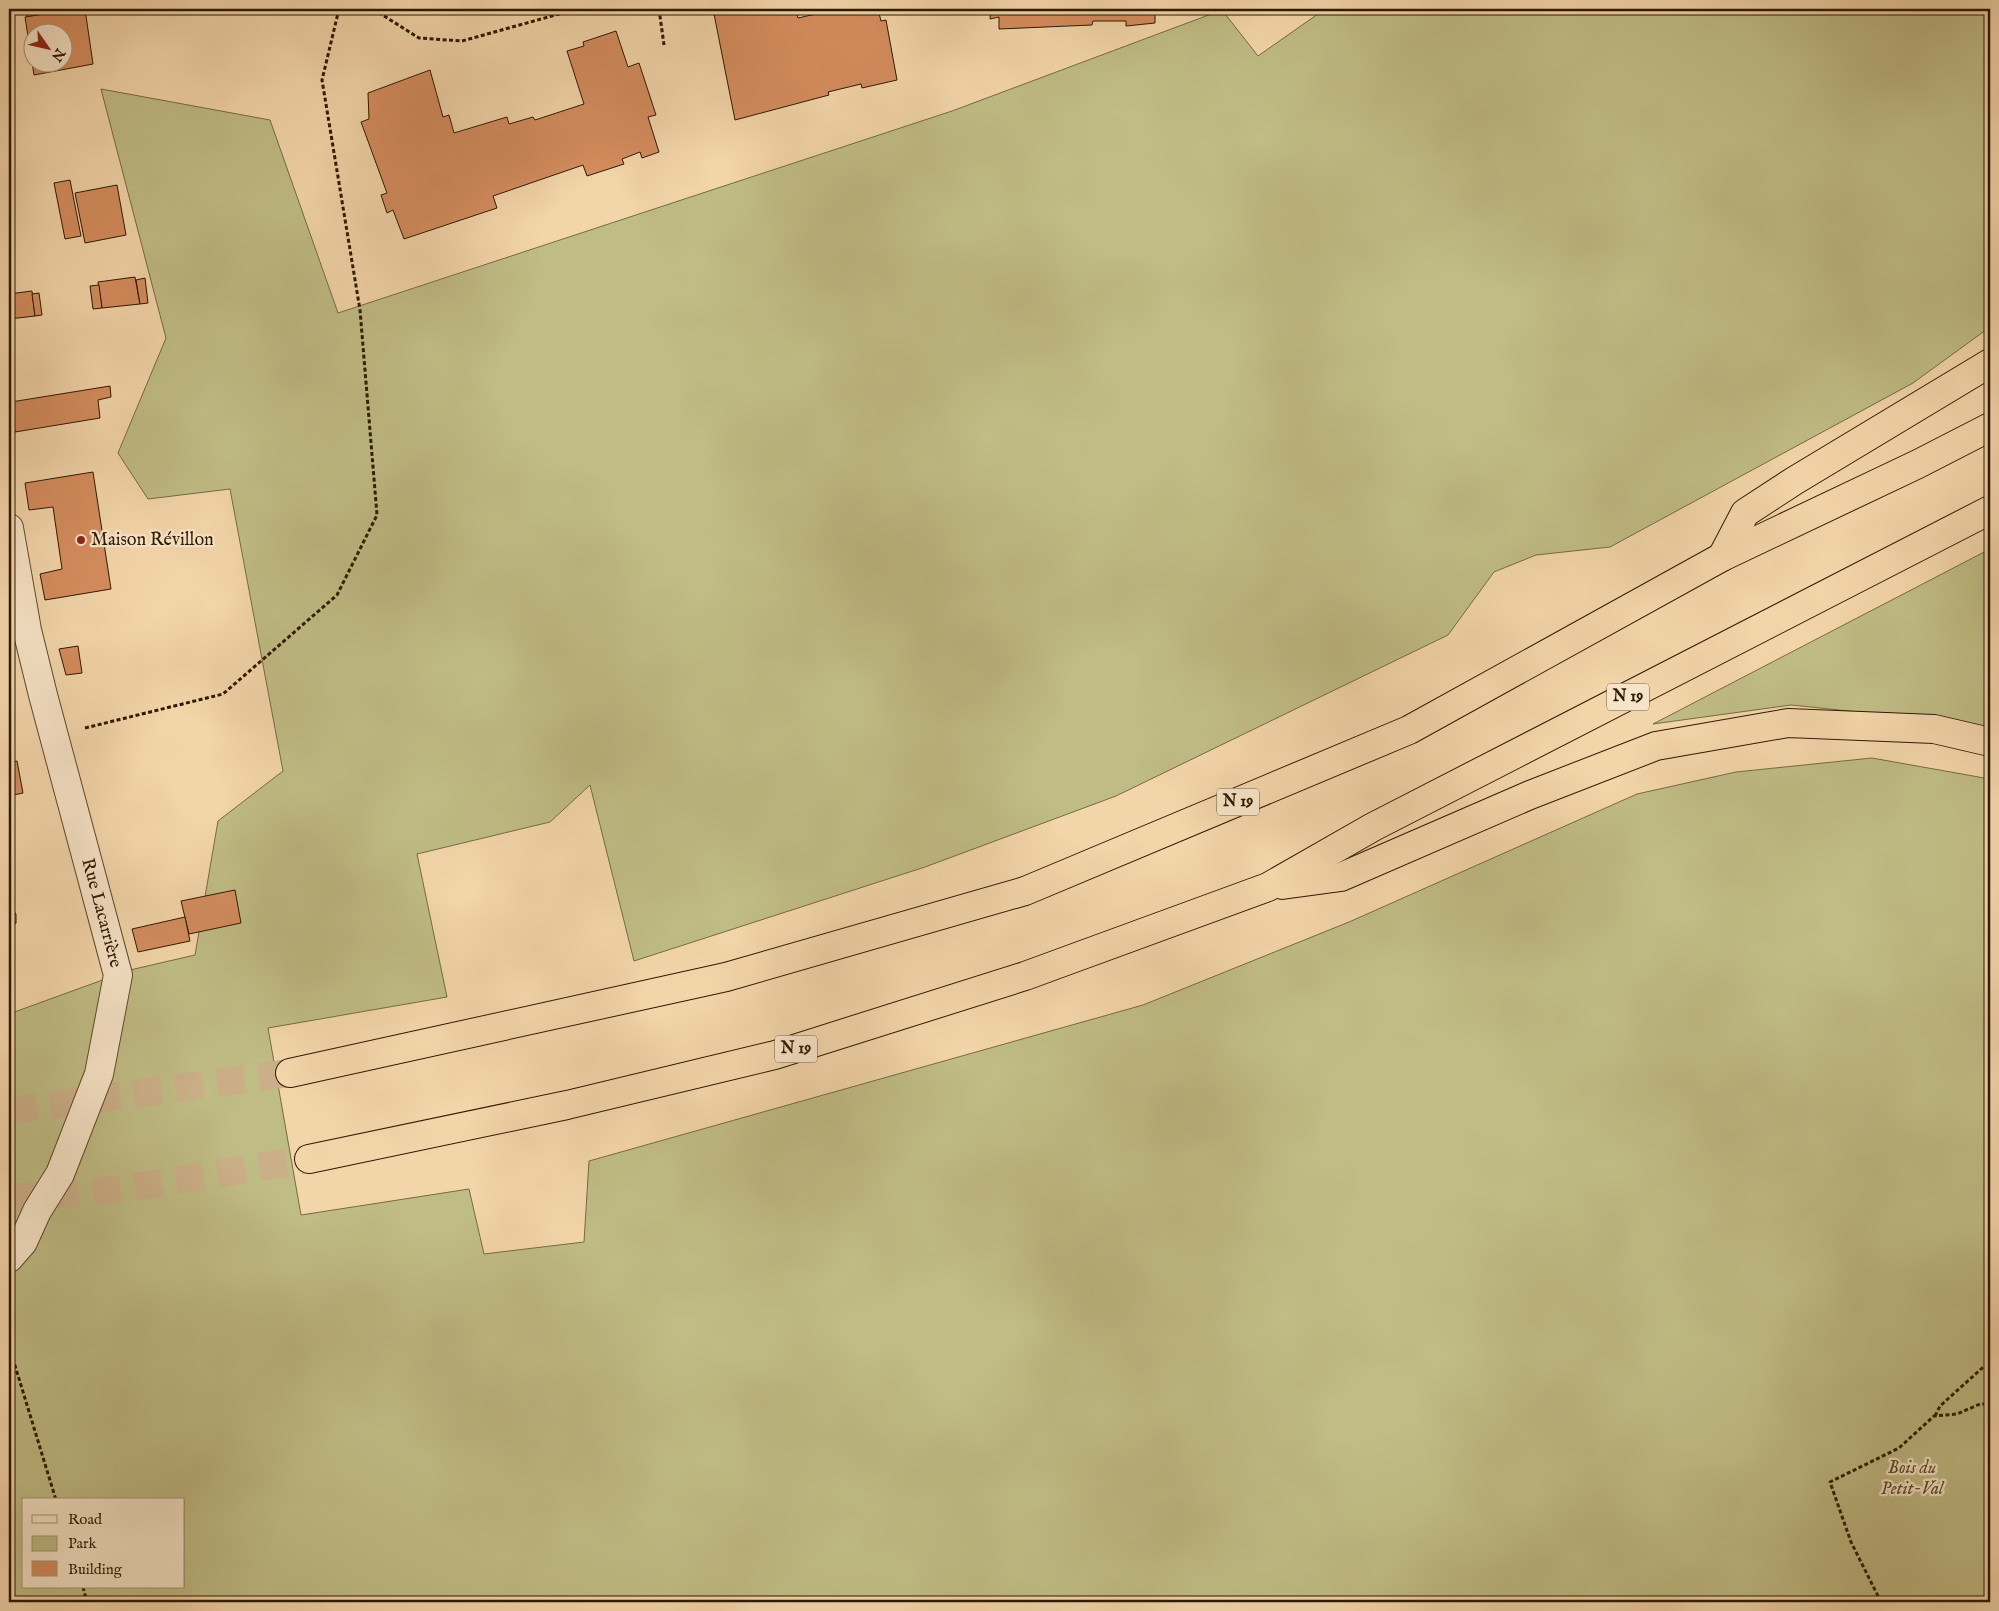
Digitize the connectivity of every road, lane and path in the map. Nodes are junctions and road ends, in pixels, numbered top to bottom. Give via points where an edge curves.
1 (339, 9) edge
2 (373, 9) edge
3 (577, 9) edge
4 (659, 9) edge
5 (664, 45) dead end
6 (1990, 363) edge
7 (1990, 427) edge
8 (1990, 510) edge
9 (10, 544) edge
10 (1722, 557) junction
11 (54, 736) junction
12 (1990, 742) edge
13 (1268, 887) junction
14 (290, 1073) tunnel mouth
15 (309, 1159) tunnel mouth
16 (9, 1258) edge
17 (9, 1346) edge
18 (1990, 1361) edge
19 (1990, 1404) edge
20 (1934, 1416) junction
21 (55, 1498) edge
22 (83, 1588) edge
23 (87, 1602) edge
24 (1881, 1602) edge

1 - 11 path via 322,80 360,310 377,516 337,595 223,694
2 - 3 path via 419,38 462,41
4 - 5 path
6 - 10 highway via 1746,513
7 - 10 highway, N 19
8 - 13 highway, N 19 via 1373,827
9 - 11 street, Rue Lacarrière via 27,630
10 - 14 highway, N 19 via 1408,730 1025,891 726,977
11 - 16 street, Rue Lacarrière via 118,975 99,1074 60,1174 37,1211 23,1242
12 - 13 highway via 1934,729 1788,723 1656,746 1530,795 1341,877
13 - 15 highway, N 19 via 1025,976 775,1055 567,1105
17 - 21 path
18 - 20 path via 1940,1406
19 - 20 path via 1980,1404 1957,1414
20 - 24 path via 1899,1448 1830,1482 1851,1542
22 - 23 path

